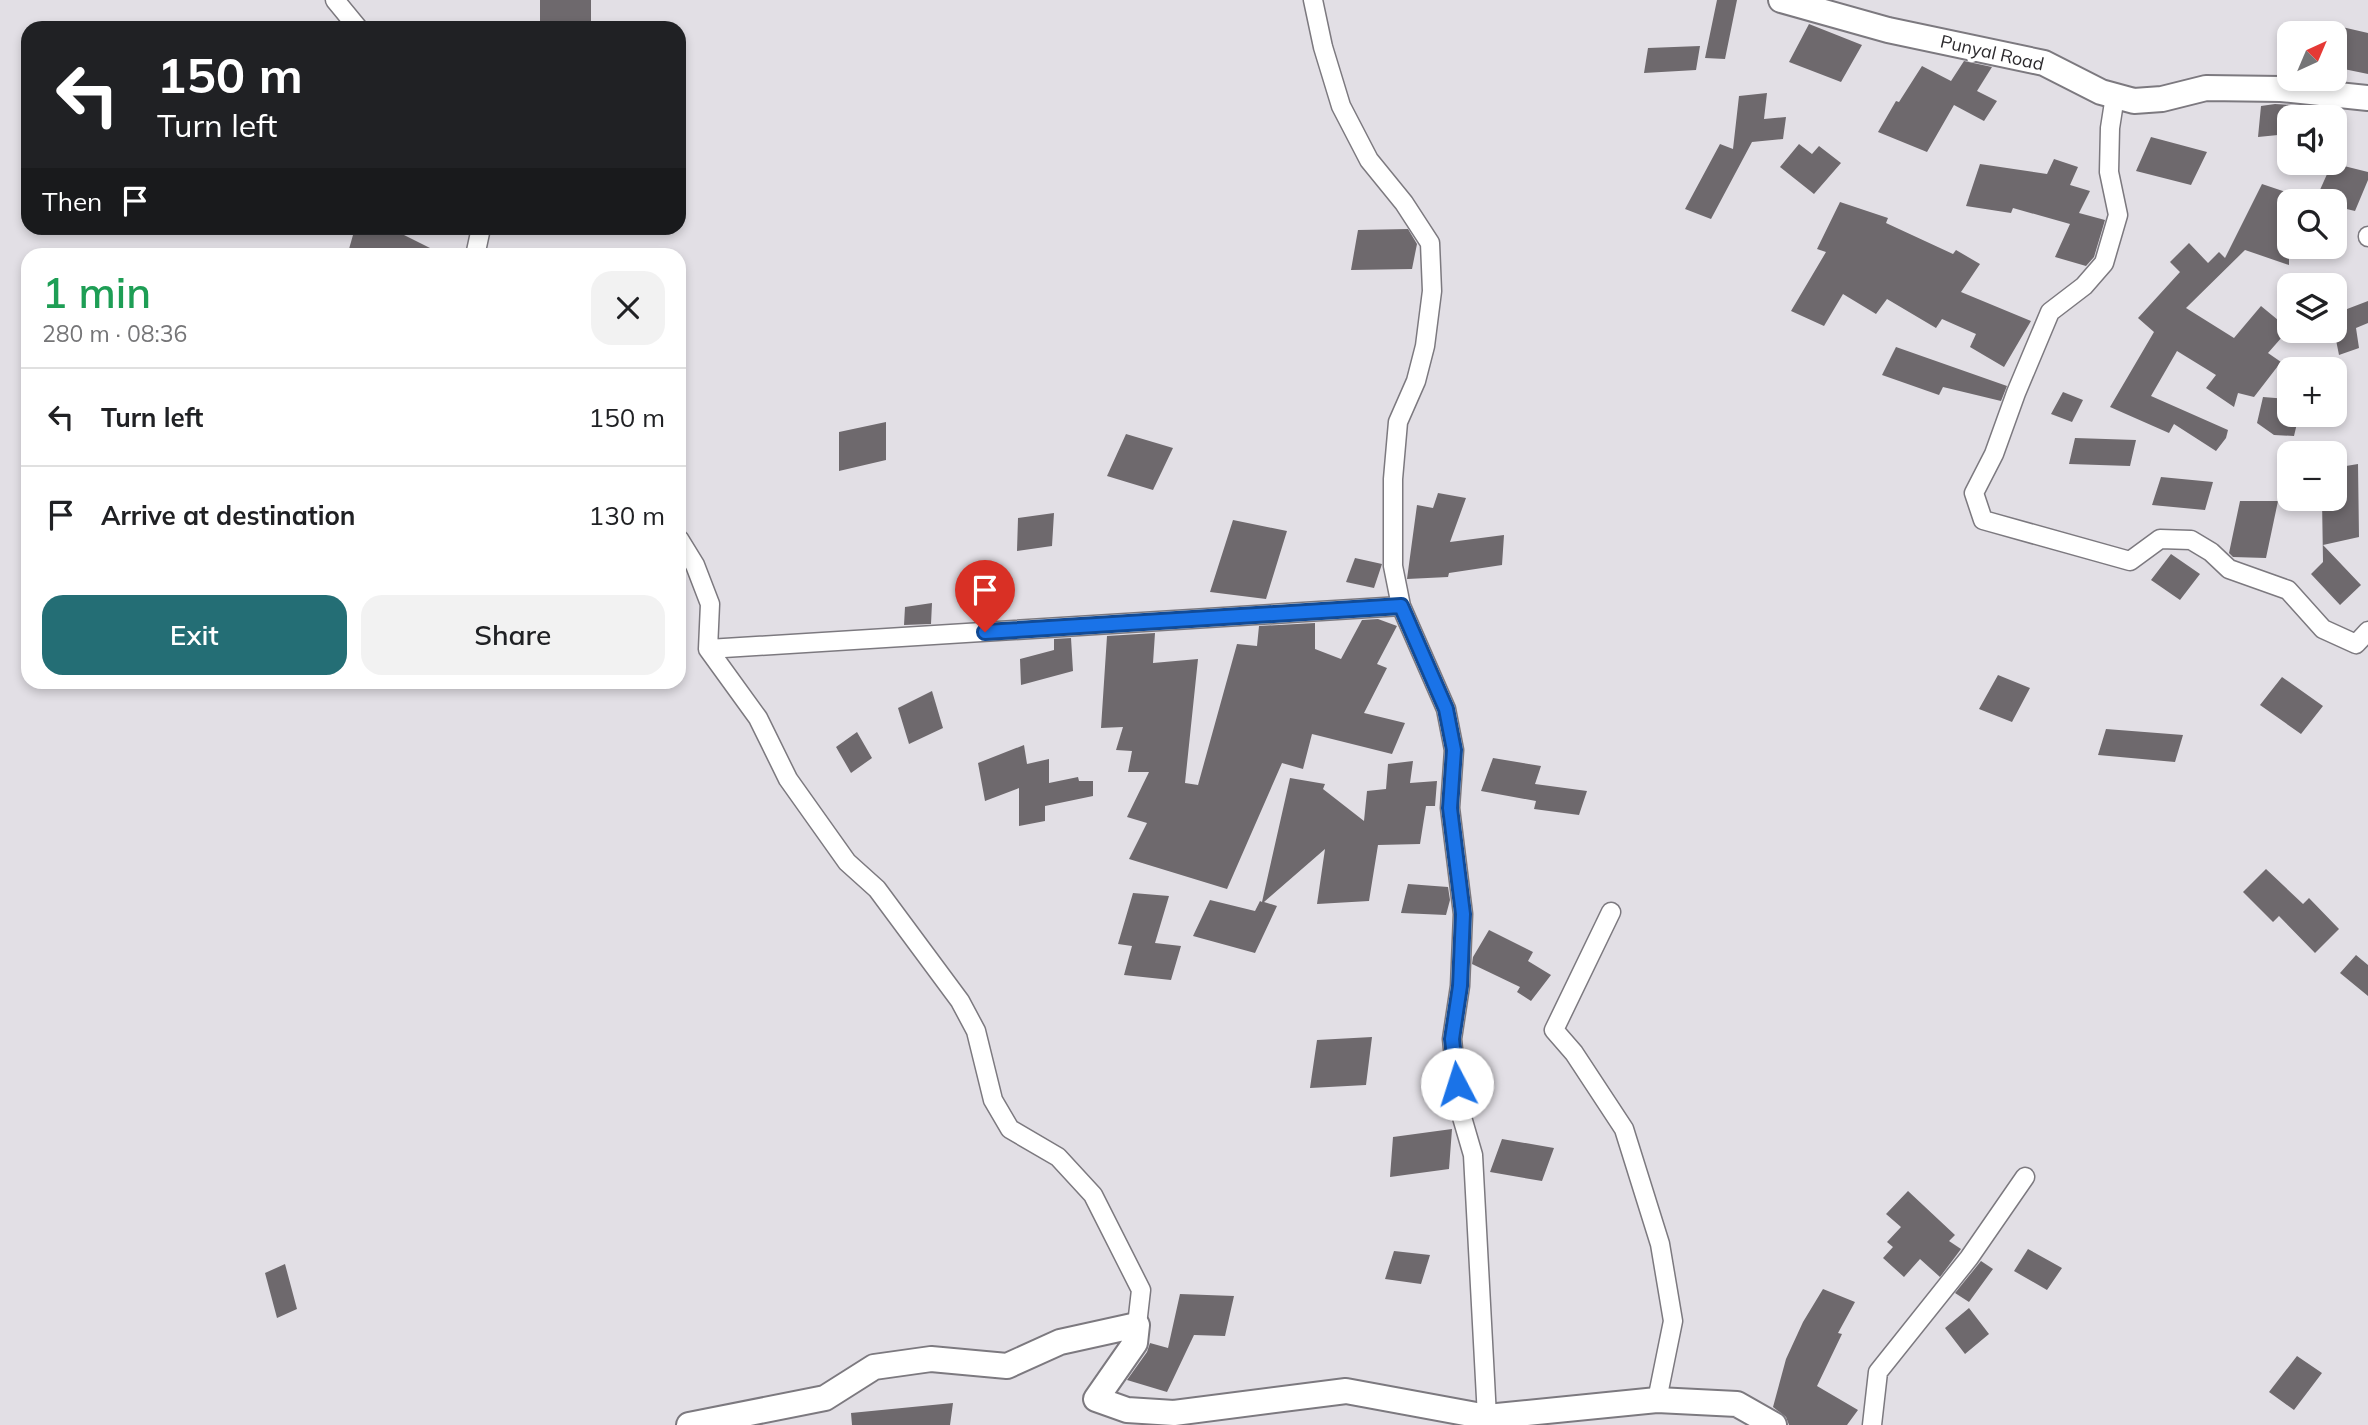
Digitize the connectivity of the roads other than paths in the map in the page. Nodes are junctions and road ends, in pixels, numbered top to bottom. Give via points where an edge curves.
1 (335, 0) edge
2 (1313, 0) edge
3 (1780, 0) edge
4 (352, 21) edge
5 (2115, 96) junction
6 (2368, 98) edge
7 (686, 550) edge
8 (1401, 606) junction
9 (2368, 631) edge
10 (708, 649) junction
11 (1611, 912) dead end
12 (2025, 1177) dead end
13 (1137, 1325) junction
14 (1657, 1400) junction
15 (1485, 1421) edge
16 (689, 1425) edge
17 (1774, 1425) edge
18 (1872, 1425) edge

1 - 4 street
2 - 8 street via 1341,106 1369,160 1430,243 1432,291 1425,346 1398,422 1395,456 1392,554
3 - 5 street, Punyal Road via 1888,30 2044,63
5 - 6 street, Punyal Road via 2134,101 2162,99 2206,88 2281,89
5 - 9 street via 2109,172 2118,215 2104,263 2084,286 2050,312 1974,493 1983,520 2130,561 2160,539 2191,540 2229,569 2288,590 2323,629 2356,644
7 - 10 street via 710,604
8 - 10 street
8 - 15 street via 1446,709 1454,750 1450,808 1463,914 1452,1039 1459,1107 1473,1155
10 - 13 street via 758,719 788,779 847,862 877,889 960,1001 976,1031 993,1100 1010,1129 1058,1157 1093,1195 1141,1290
11 - 14 street via 1554,1030 1624,1129 1660,1244 1673,1321
12 - 18 street via 1969,1258 1878,1372
13 - 15 street via 1135,1343 1096,1399 1127,1410 1174,1413 1346,1391
13 - 16 street via 1060,1342 1007,1366 931,1359 874,1367 825,1398
14 - 15 street
14 - 17 street via 1737,1404

